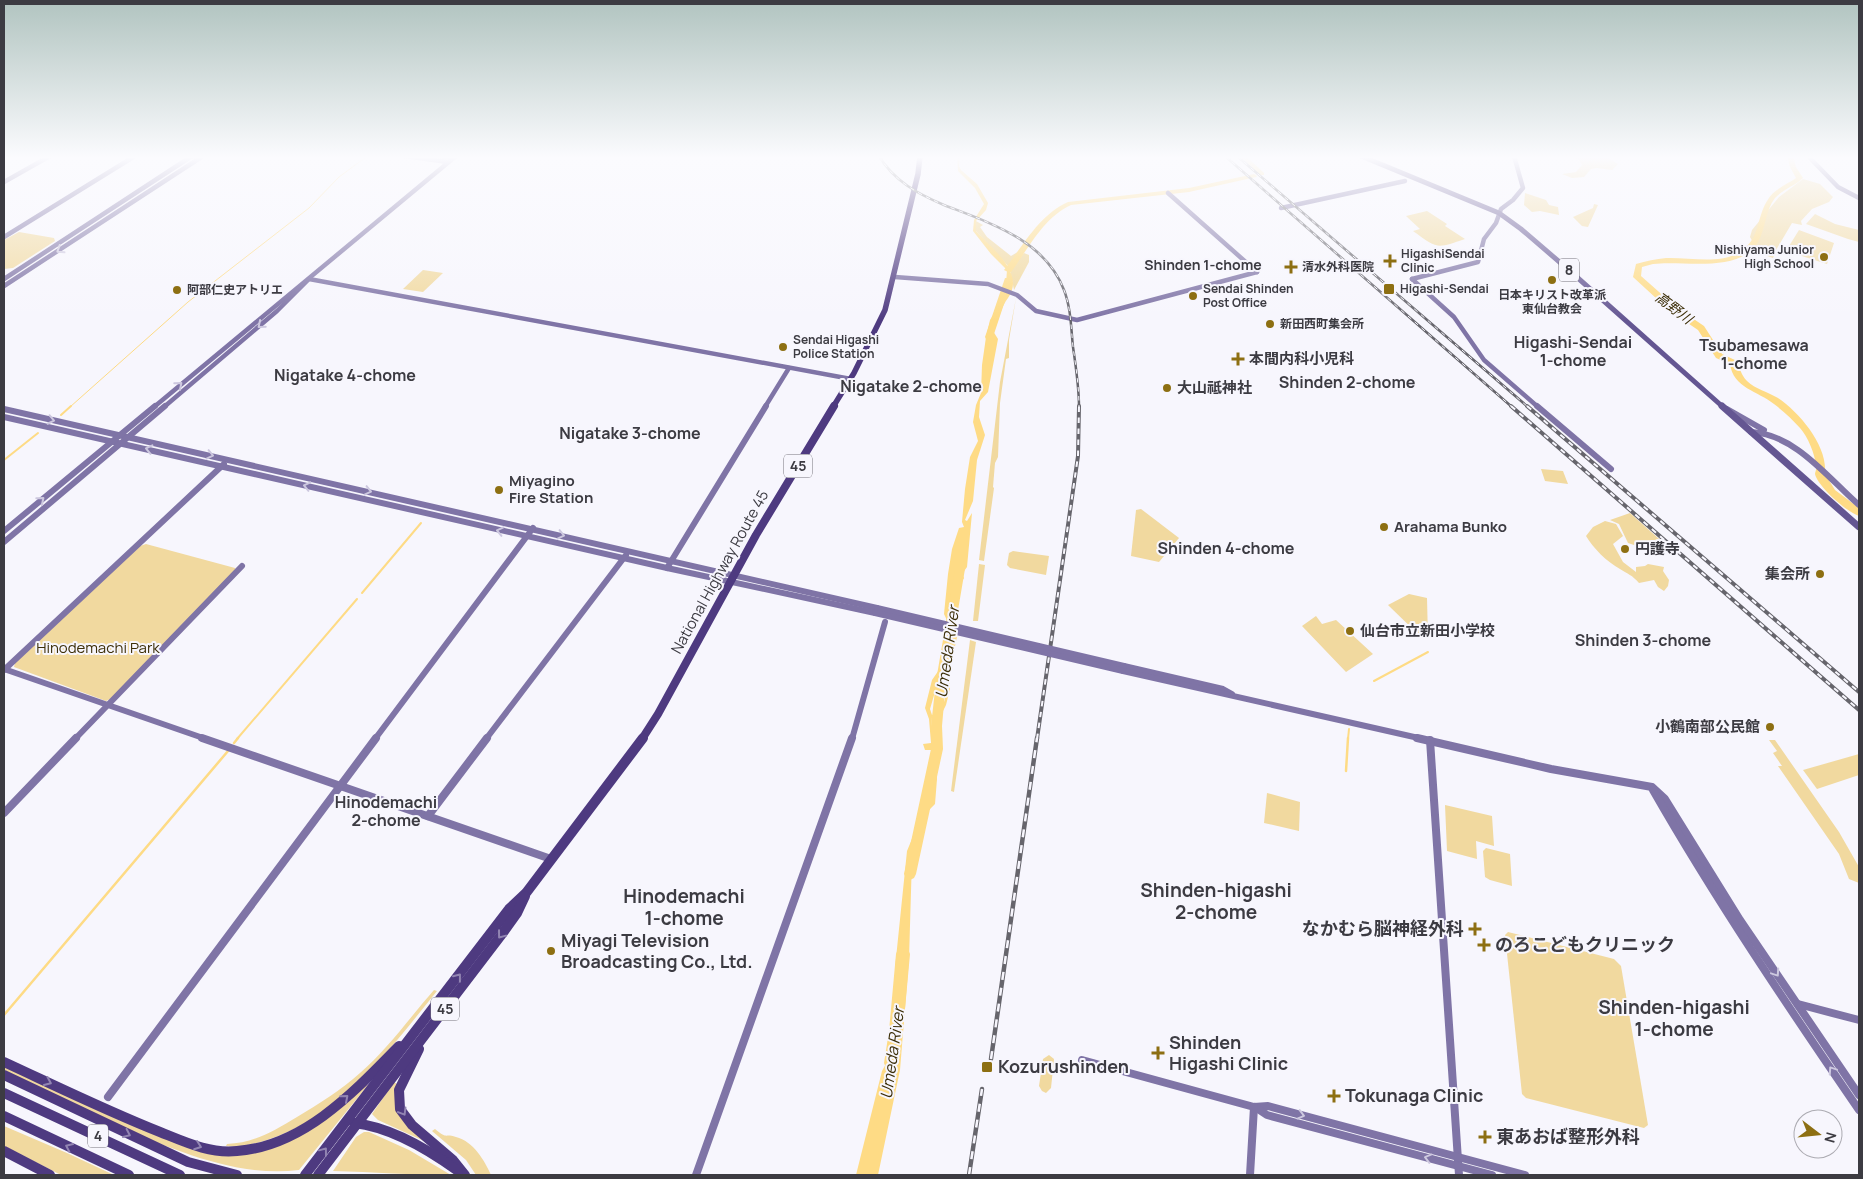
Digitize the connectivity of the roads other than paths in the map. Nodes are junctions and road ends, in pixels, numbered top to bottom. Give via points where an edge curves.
1 (46, 211) edge
2 (108, 211) edge
3 (119, 211) edge
4 (390, 211) edge
5 (910, 211) edge
6 (1188, 211) edge
7 (1494, 211) edge
8 (1499, 213) junction
9 (4, 237) edge
10 (895, 277) junction
11 (4, 279) edge
12 (309, 279) junction
13 (4, 286) edge
14 (789, 368) junction
15 (851, 379) junction
16 (4, 409) edge
17 (1726, 409) junction
18 (4, 417) edge
19 (1750, 431) junction
20 (1768, 432) junction
21 (118, 436) junction
22 (129, 437) junction
23 (111, 441) junction
24 (122, 443) junction
25 (229, 460) junction
26 (222, 466) junction
27 (1611, 469) dead end
28 (1859, 505) edge
29 (1859, 527) edge
30 (533, 528) junction
31 (4, 531) edge
32 (526, 537) junction
33 (4, 542) edge
34 (630, 550) junction
35 (624, 558) junction
36 (672, 560) junction
37 (242, 566) dead end
38 (667, 568) junction
39 (733, 578) junction
40 (885, 622) dead end
41 (4, 669) edge
42 (109, 705) junction
43 (1430, 740) junction
44 (340, 786) junction
45 (1652, 787) junction
46 (4, 813) edge
47 (428, 816) junction
48 (551, 859) junction
49 (1797, 1004) junction
50 (431, 1019) junction
51 (1859, 1020) edge
52 (1082, 1060) dead end
53 (4, 1062) edge
54 (4, 1075) edge
55 (4, 1092) edge
56 (1859, 1095) edge
57 (108, 1097) dead end
58 (1254, 1107) junction
59 (1859, 1110) edge
60 (4, 1116) edge
61 (358, 1122) junction
62 (343, 1126) junction
63 (4, 1151) edge
64 (1458, 1166) edge
65 (50, 1175) edge
66 (129, 1175) edge
67 (180, 1175) edge
68 (237, 1175) edge
69 (305, 1175) edge
70 (320, 1175) edge
71 (464, 1175) edge
72 (696, 1175) edge
73 (1250, 1175) edge
74 (1492, 1175) edge
75 (1525, 1175) edge

1 - 9 street
2 - 11 street
3 -> 13 street
4 - 12 street
5 - 10 highway, National Highway Route 45 / 45
6 - 10 street via 1257,272 1074,320 1036,310 1014,294 990,284
7 - 8 main road, 8
8 - 17 main road, 8 via 1570,271
8 - 27 street via 1484,239 1478,262 1412,280 1454,317 1484,360
10 - 15 highway, National Highway Route 45 / 45 via 886,310
12 - 14 street
21 -> 12 street
12 -> 22 street via 277,311
14 - 15 street
14 - 36 street
15 - 39 highway, National Highway Route 45 / 45
16 -> 21 street
17 - 19 main road, 8
17 - 20 street
18 - 23 street
19 - 20 street
19 - 29 main road, 8
20 - 28 street via 1826,473
21 - 22 street
21 - 23 street
22 - 24 street
22 -> 25 street
23 - 24 street
31 -> 23 street
26 -> 24 street
24 - 33 street
25 - 26 street
25 -> 30 street
32 -> 26 street
26 - 41 street
30 - 32 street
30 -> 34 street
32 - 35 street
32 - 44 street
34 - 35 street
34 - 36 street
35 - 38 street
35 - 47 street
36 - 38 street
36 - 39 street
37 - 42 street
38 - 39 street
39 - 43 street, bridge
39 - 48 highway, National Highway Route 45 / 45 via 636,748
40 - 72 street via 848,752
41 - 42 street
42 - 44 street
42 - 46 street
43 - 45 street via 1551,769
43 - 64 street
44 - 47 street
44 - 57 street
45 -> 49 street via 1665,799
59 -> 45 street via 1694,862
47 - 48 street
48 - 50 highway, National Highway Route 45 / 45 via 526,893 509,909
49 - 51 street
49 - 56 street
53 -> 50 highway via 152,1129 210,1150 239,1151 287,1137 321,1117
50 - 61 highway, National Highway Route 45 / 45
50 - 62 highway, National Highway Route 45 / 45
50 -> 71 highway via 399,1090 399,1104 412,1125 442,1149
52 - 58 street
54 -> 68 highway via 175,1157
55 - 67 highway, 4
58 - 64 street via 1267,1115
58 - 73 street
66 -> 60 highway, 4
61 - 62 highway
61 - 70 highway, National Highway Route 45 / 45
61 - 71 highway via 372,1125 437,1157
69 -> 62 highway, National Highway Route 45 / 45
63 - 65 highway
64 - 74 street
64 - 75 street

